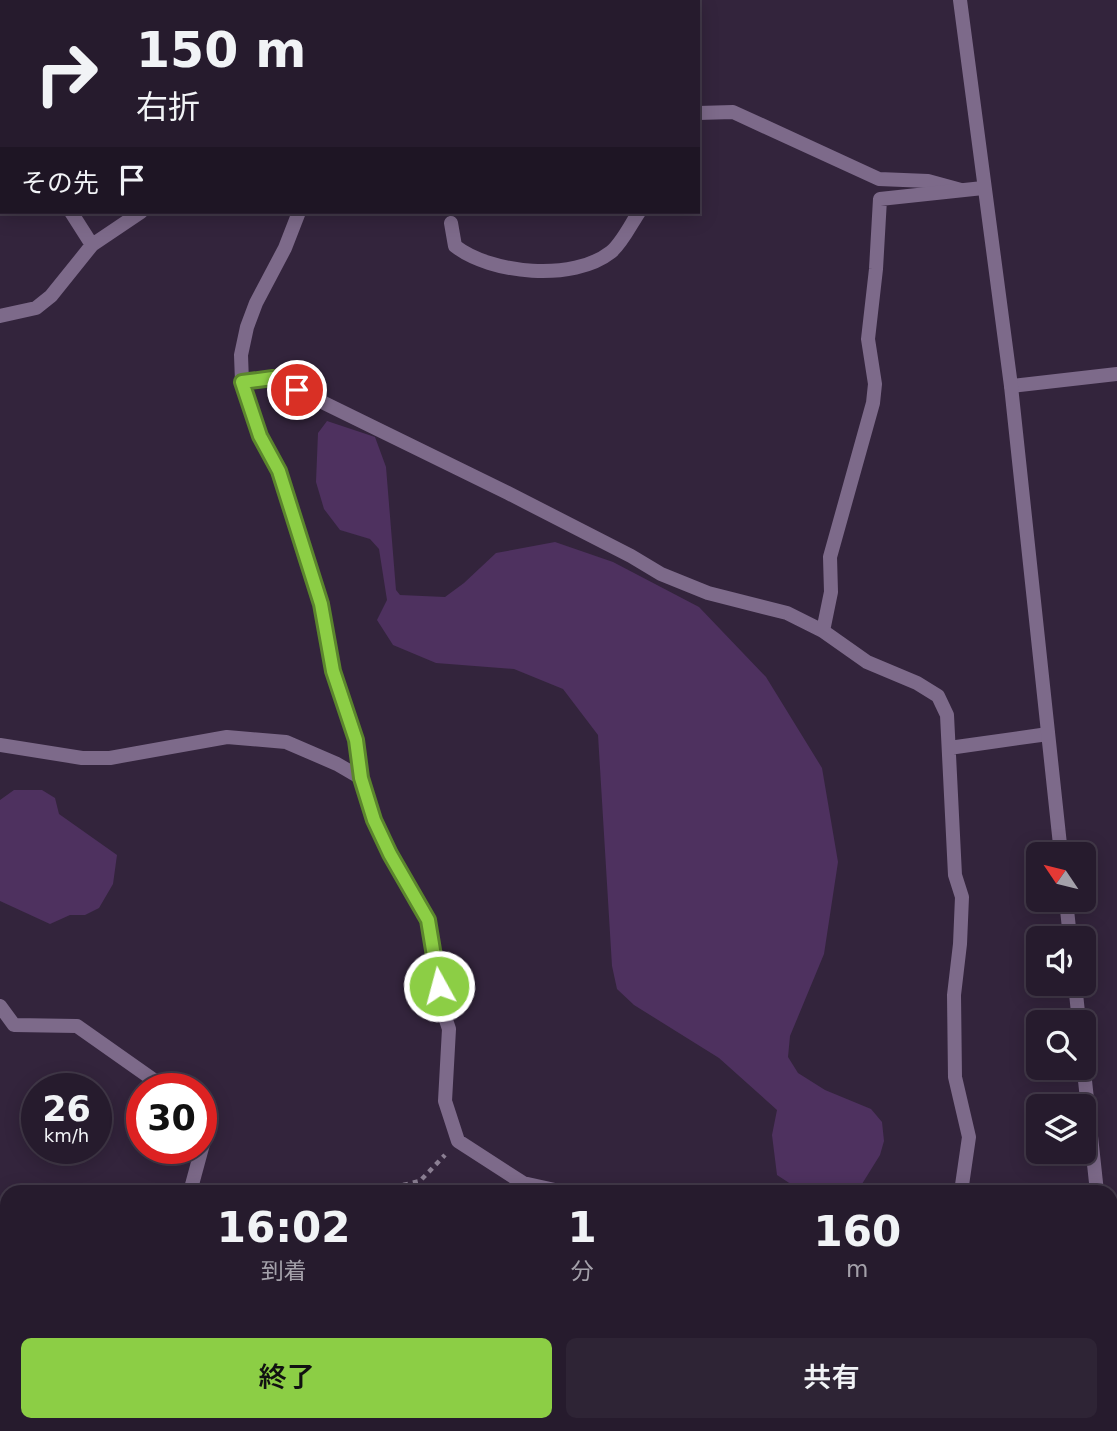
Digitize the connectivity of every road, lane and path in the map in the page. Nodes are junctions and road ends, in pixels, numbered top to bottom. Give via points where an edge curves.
1 (960, 0) edge
2 (700, 113) edge
3 (983, 188) junction
4 (963, 191) junction
5 (72, 214) edge
6 (138, 214) edge
7 (298, 214) edge
8 (638, 214) edge
9 (451, 223) dead end
10 (92, 246) junction
11 (0, 316) edge
12 (1117, 374) edge
13 (242, 382) junction
14 (1011, 386) junction
15 (822, 631) junction
16 (1048, 734) junction
17 (0, 745) edge
18 (950, 748) junction
19 (361, 778) junction
20 (1060, 842) edge
21 (0, 1006) edge
22 (144, 1073) edge
23 (1085, 1080) edge
24 (458, 1141) junction
25 (198, 1164) edge
26 (192, 1185) edge
27 (403, 1185) edge
28 (535, 1185) edge
29 (962, 1185) edge
30 (1096, 1185) edge

1 - 3 street
2 - 4 street via 733,112 879,179 928,181
3 - 4 street
3 - 14 street
4 - 15 street via 880,199 868,339 873,403 830,557 831,592
5 - 10 street
6 - 10 street
7 - 13 street via 247,327
8 - 9 street via 613,250 589,264 561,270 486,264 455,246
10 - 11 street via 36,308
12 - 14 street
13 - 15 street via 273,378 661,574 708,593 787,613
13 - 19 street via 260,436 279,471 321,604 333,671 356,740
14 - 16 street
15 - 18 street via 867,662 937,696 947,715
16 - 18 street
16 - 20 street
17 - 19 street via 110,758 227,737 286,742
18 - 29 street via 955,875 961,897 954,995 955,1077 969,1137
19 - 24 street via 379,831 428,920 449,1029 445,1101
21 - 22 street via 14,1025 77,1026
23 - 30 street
24 - 27 path via 420,1181
24 - 28 street
25 - 26 street

